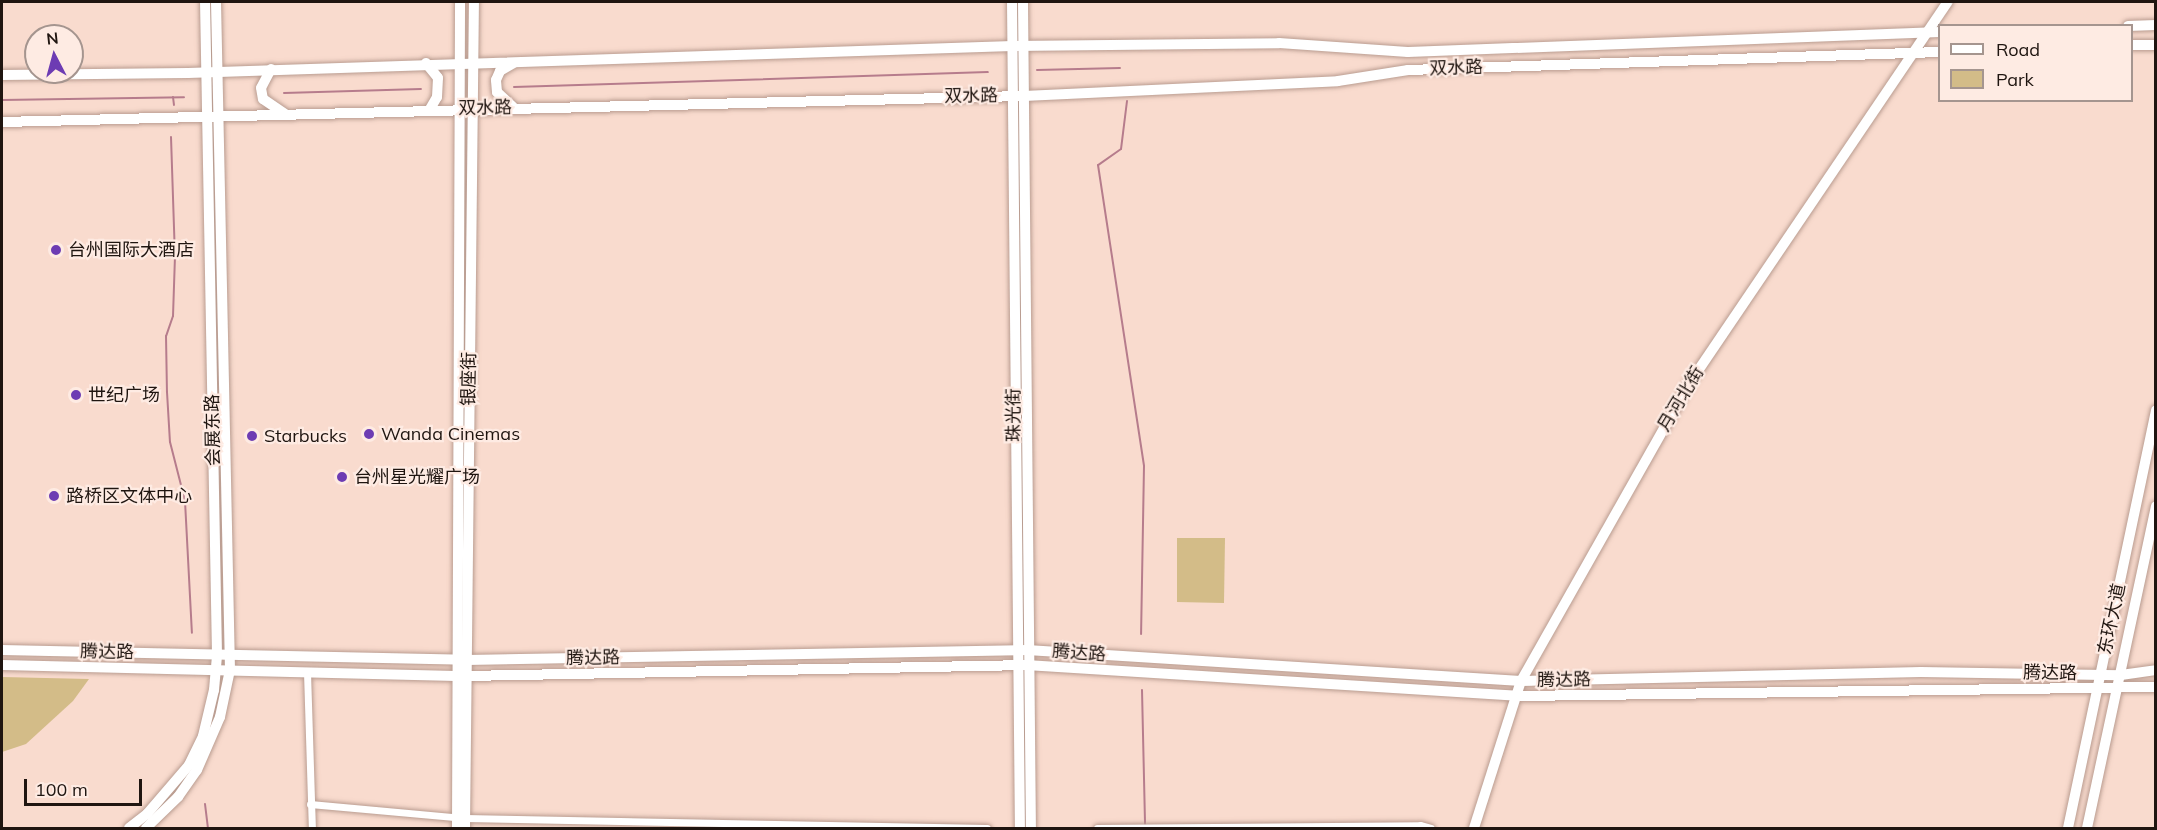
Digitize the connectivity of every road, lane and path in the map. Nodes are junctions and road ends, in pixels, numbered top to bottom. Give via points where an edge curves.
1 (205, 2) edge
2 (216, 2) edge
3 (460, 2) edge
4 (474, 2) edge
5 (1012, 2) edge
6 (1023, 2) edge
7 (1948, 2) edge
8 (2156, 25) edge
9 (2133, 26) edge
10 (1938, 32) edge
11 (1927, 33) junction
12 (2133, 45) edge
13 (2156, 45) edge
14 (1018, 46) junction
15 (1938, 52) edge
16 (1914, 53) junction
17 (517, 61) junction
18 (459, 62) junction
19 (475, 62) junction
20 (426, 63) junction
21 (271, 69) junction
22 (212, 72) junction
23 (188, 73) junction
24 (2, 75) edge
25 (1012, 95) junction
26 (1024, 96) junction
27 (513, 107) junction
28 (460, 108) junction
29 (473, 108) junction
30 (430, 109) junction
31 (290, 115) junction
32 (213, 117) junction
33 (183, 118) junction
34 (2, 122) edge
35 (2156, 410) edge
36 (2156, 506) edge
37 (2, 650) edge
38 (1021, 650) junction
39 (217, 655) junction
40 (230, 655) junction
41 (462, 660) junction
42 (2, 665) edge
43 (1022, 665) junction
44 (216, 670) junction
45 (230, 670) junction
46 (2156, 670) edge
47 (307, 672) junction
48 (2100, 674) junction
49 (2121, 675) junction
50 (462, 676) junction
51 (1521, 681) junction
52 (2156, 687) edge
53 (2117, 689) junction
54 (2096, 690) junction
55 (1516, 696) junction
56 (310, 804) junction
57 (461, 823) edge
58 (129, 828) edge
59 (146, 828) edge
60 (312, 828) edge
61 (987, 828) edge
62 (1020, 828) edge
63 (1031, 828) edge
64 (1097, 828) edge
65 (1431, 828) edge
66 (1474, 828) edge
67 (2068, 828) edge
68 (2087, 828) edge

1 - 22 main road, 会展东路
2 - 22 main road, 会展东路
3 - 18 main road
4 - 19 main road, 银座街
5 - 14 main road, 珠光街
6 - 14 main road, 珠光街
7 - 11 main road, 月河北街
8 - 9 main road
10 - 11 main road, 双水路
11 - 14 main road, 双水路 via 1408,52 1279,43
11 - 16 main road, 月河北街
12 - 13 main road
14 - 17 main road, 双水路
14 - 25 main road, 珠光街
14 - 26 main road, 珠光街
15 - 16 main road, 双水路
16 - 26 main road, 双水路 via 1408,70 1338,81
16 - 51 main road, 月河北街 via 1687,387
17 - 19 main road, 双水路
17 - 27 main road via 500,71 496,80 497,92
18 - 19 main road, 双水路
18 - 20 main road, 双水路
18 - 28 main road
19 - 29 main road, 银座街
20 - 21 main road, 双水路
20 - 30 main road via 438,78 437,97
21 - 22 main road, 双水路
21 - 31 main road via 261,88 263,99
22 - 23 main road, 双水路
22 - 32 main road, 会展东路
23 - 24 main road, 双水路
23 - 33 main road via 199,79 204,88 196,111
25 - 26 main road, 双水路
25 - 27 main road, 双水路
25 - 38 main road, 珠光街
26 - 38 main road, 珠光街
27 - 29 main road, 双水路
28 - 29 main road, 双水路
28 - 30 main road, 双水路
28 - 41 main road
29 - 41 main road, 银座街
30 - 31 main road, 双水路
31 - 32 main road, 双水路
32 - 33 main road, 双水路
32 - 39 main road, 会展东路
32 - 40 main road, 会展东路
33 - 34 main road, 双水路
35 - 48 main road, 东环大道
36 - 49 main road, 东环大道
37 - 39 main road, 腾达路
38 - 41 main road, 腾达路
38 - 43 main road, 珠光街
38 - 51 main road, 腾达路
39 - 40 main road, 腾达路
39 - 44 main road, 会展东路
40 - 41 main road, 腾达路
40 - 45 main road, 会展东路
41 - 50 main road, 银座街
42 - 44 main road, 腾达路
43 - 50 main road, 腾达路
43 - 55 main road, 腾达路
43 - 62 main road, 珠光街
43 - 63 main road, 珠光街
44 - 45 main road, 腾达路
44 - 58 main road, 会展东路 via 203,736 189,765 147,814
45 - 47 main road, 腾达路
45 - 59 main road, 会展东路 via 220,717 197,770 178,797
46 - 49 main road, 腾达路
47 - 50 main road, 腾达路
47 - 56 street
48 - 49 main road, 腾达路
48 - 51 main road, 腾达路 via 1921,672
48 - 54 main road, 东环大道
49 - 53 main road, 东环大道
50 - 57 main road, 银座街
51 - 55 main road, 月河北街
52 - 53 main road, 腾达路
53 - 54 main road, 腾达路
53 - 68 main road, 东环大道
54 - 55 main road, 腾达路
54 - 67 main road, 东环大道
55 - 66 main road, 月河北街
56 - 57 street
56 - 60 street
57 - 61 street
64 - 65 street

